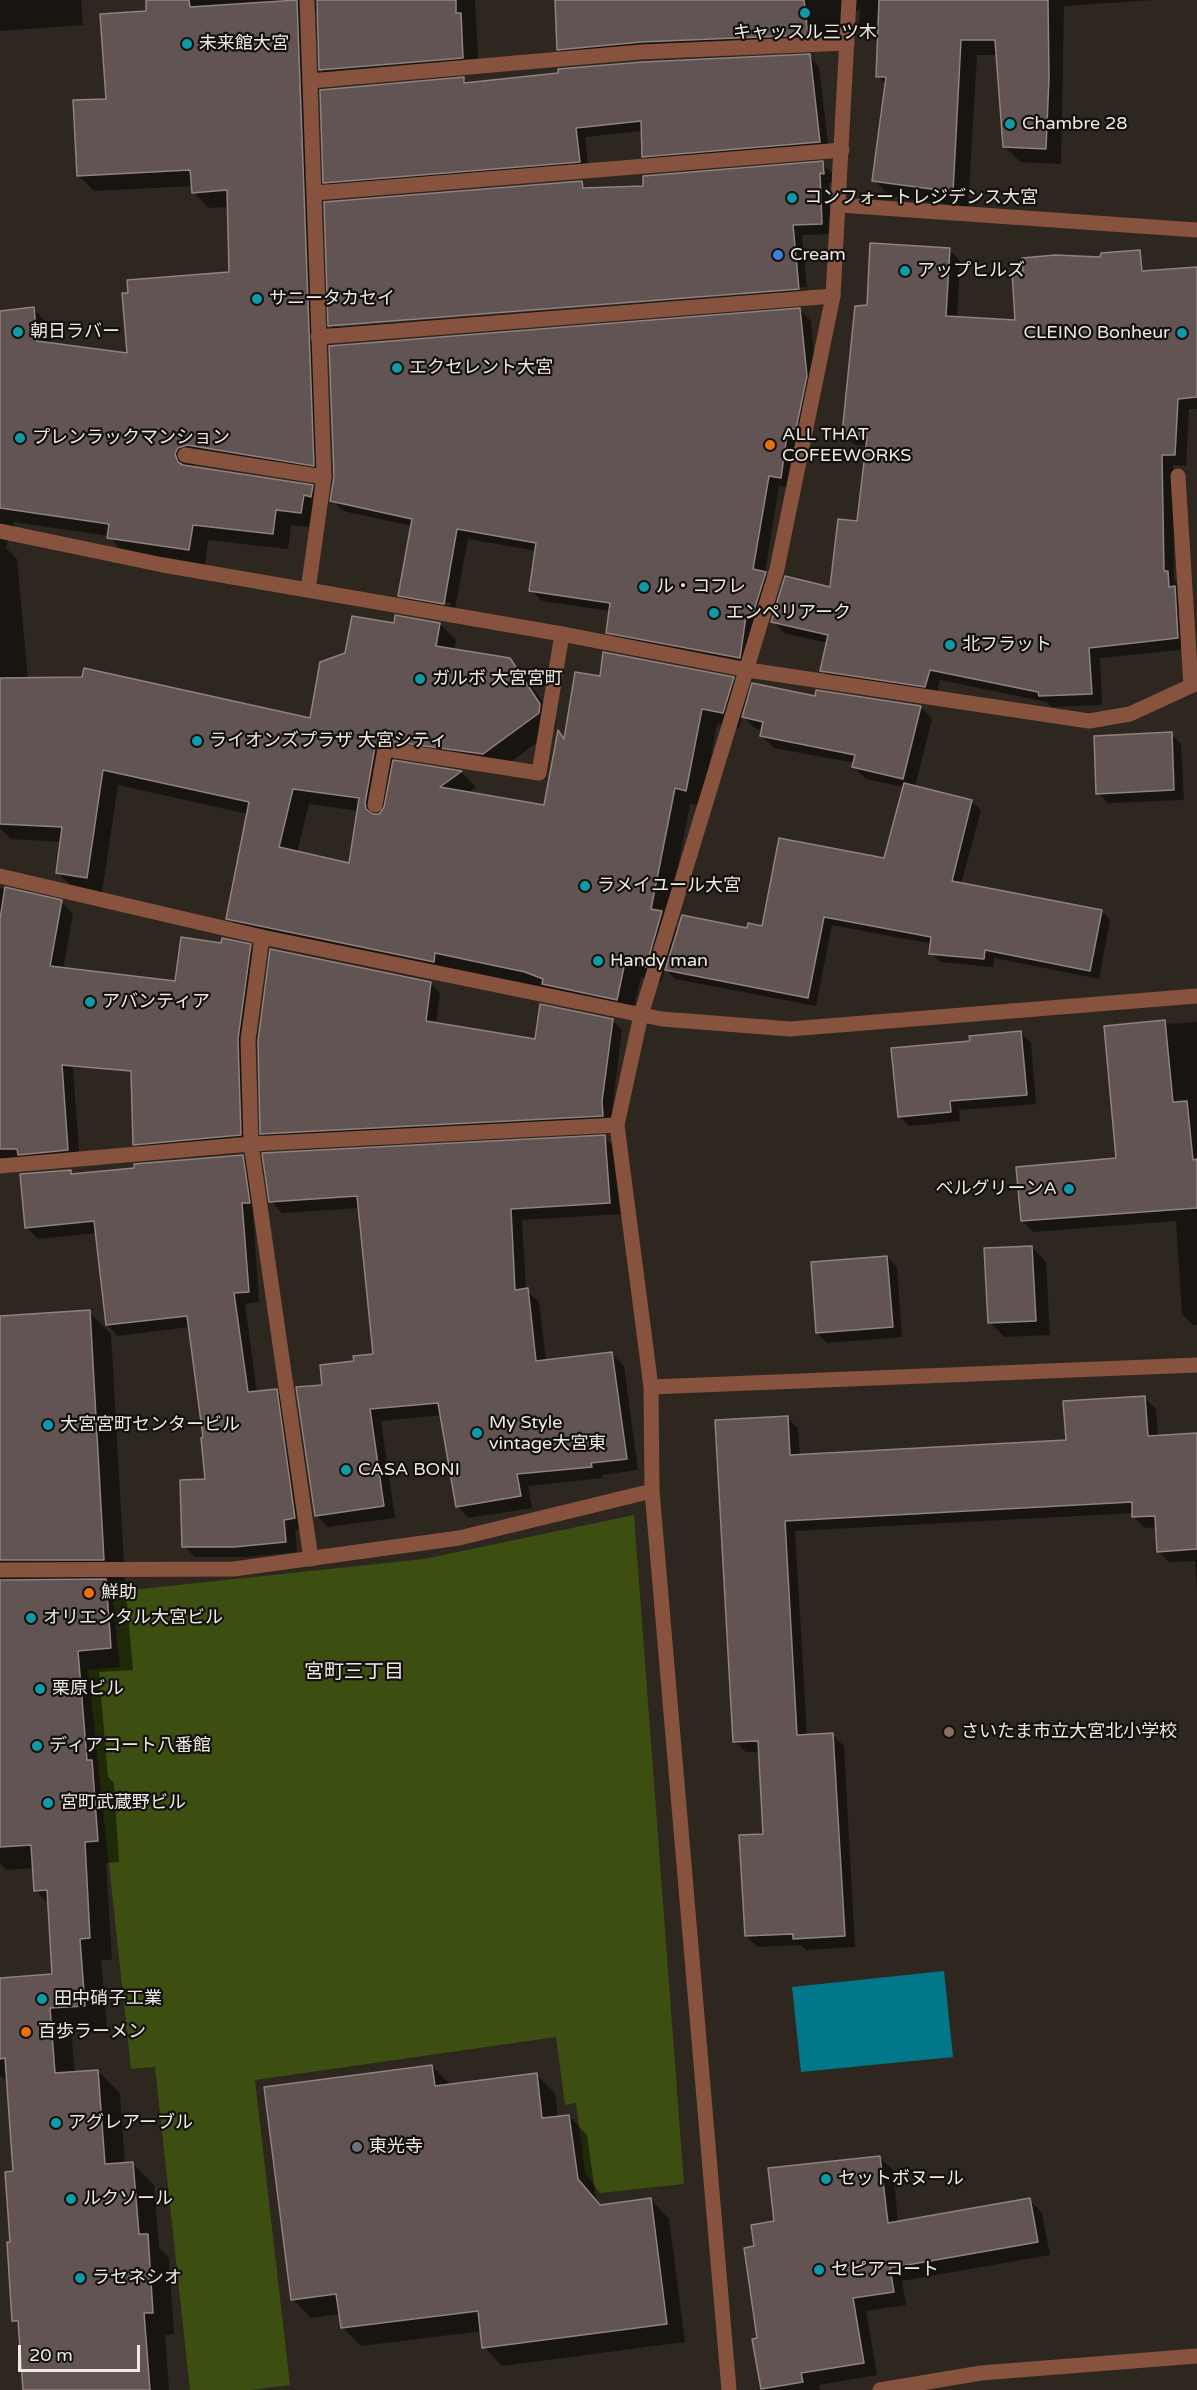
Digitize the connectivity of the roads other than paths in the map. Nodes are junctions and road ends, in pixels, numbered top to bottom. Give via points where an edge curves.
1 (307, 0) edge
2 (849, 0) edge
3 (847, 43) junction
4 (310, 81) junction
5 (842, 150) junction
6 (315, 193) junction
7 (839, 205) junction
8 (1197, 231) edge
9 (833, 296) junction
10 (318, 337) junction
11 (185, 455) dead end
12 (1178, 476) dead end
13 (324, 477) junction
14 (0, 531) edge
15 (308, 590) junction
16 (562, 634) junction
17 (748, 670) junction
18 (1194, 685) edge
19 (375, 806) dead end
20 (0, 876) edge
21 (262, 938) junction
22 (1197, 996) edge
23 (641, 1015) junction
24 (617, 1125) junction
25 (251, 1144) junction
26 (0, 1166) edge
27 (1197, 1365) edge
28 (651, 1387) junction
29 (652, 1491) junction
30 (311, 1559) junction
31 (0, 1570) edge
32 (1197, 2356) edge
33 (729, 2390) edge
34 (880, 2390) edge

1 - 4 street
2 - 3 street
3 - 4 street via 641,52
3 - 5 street
4 - 6 street
5 - 6 street
5 - 7 street
6 - 10 street
7 - 8 street
7 - 9 street
9 - 10 street
9 - 17 street via 777,569
10 - 13 street
11 - 13 street
12 - 18 street
13 - 15 street
14 - 15 street
15 - 16 street
16 - 17 street
16 - 19 street via 539,773 385,749
17 - 18 street via 1089,721 1130,714
17 - 23 street
20 - 21 street
21 - 23 street
21 - 25 street via 248,1040
22 - 23 street via 790,1029 662,1020
23 - 24 street
24 - 25 street
24 - 28 street
25 - 26 street
25 - 30 street
27 - 28 street
28 - 29 street
29 - 30 street via 459,1538
29 - 33 street
30 - 31 street via 234,1569
32 - 34 street via 981,2373

